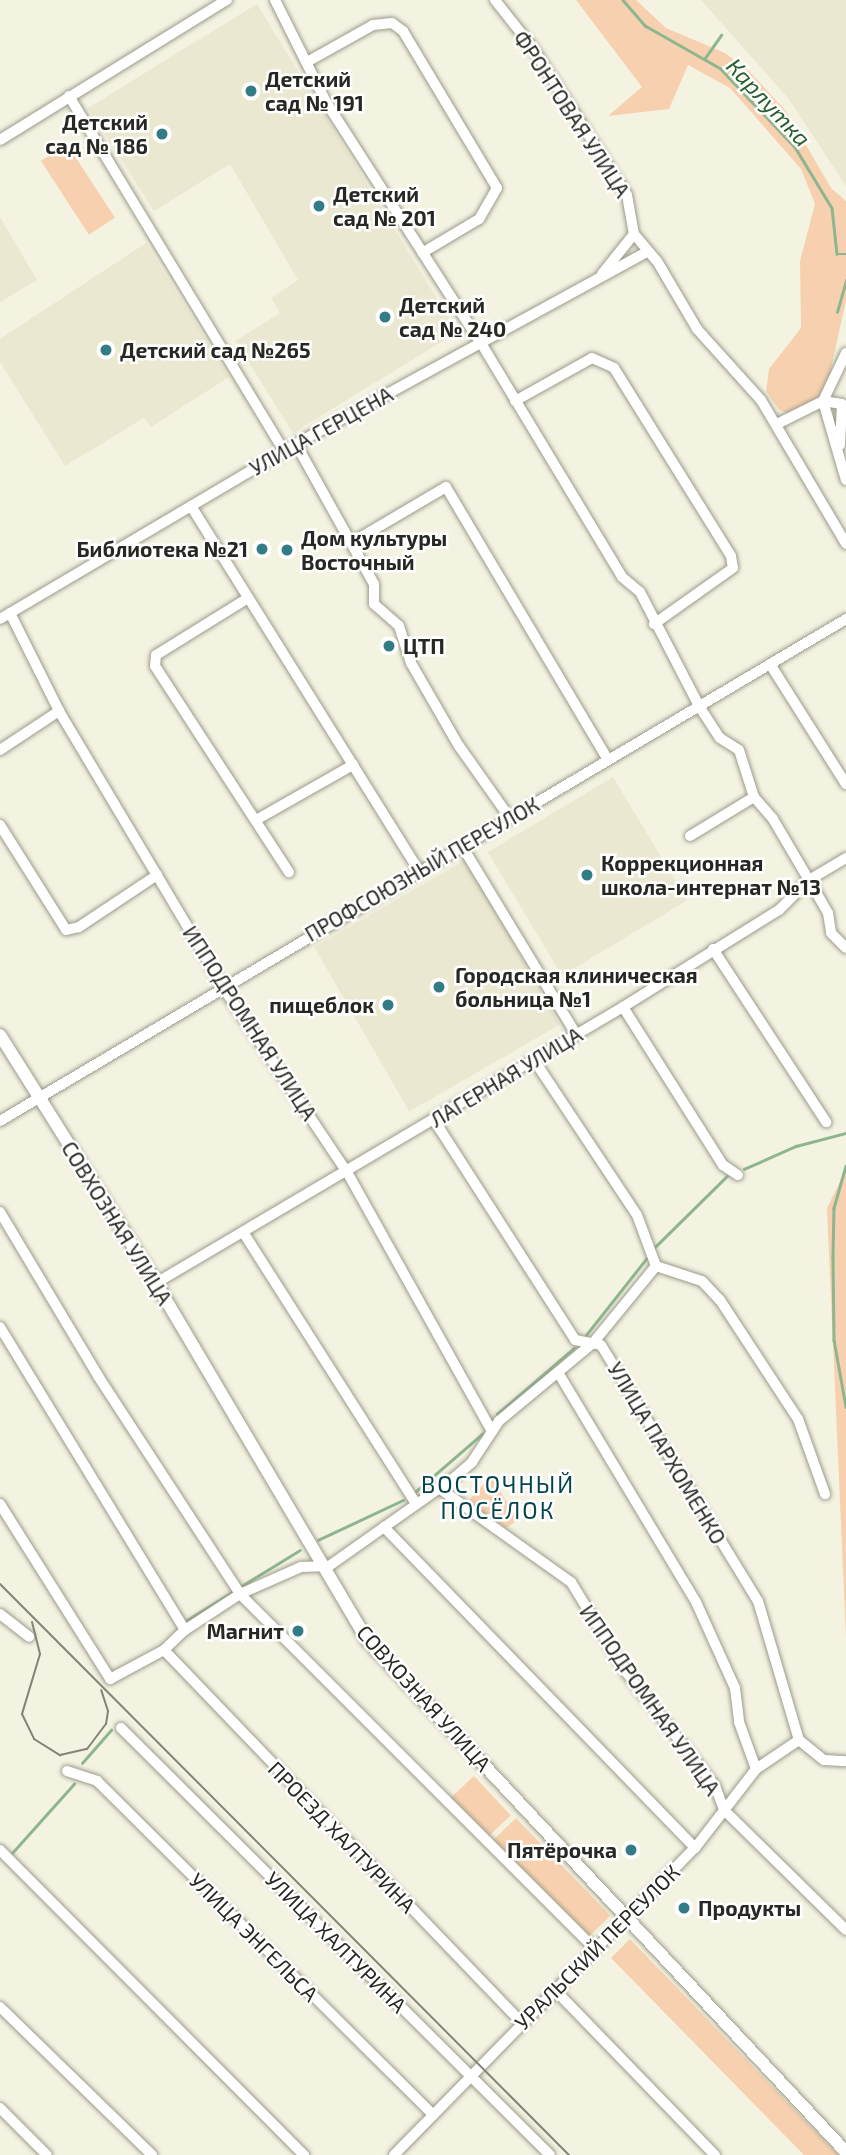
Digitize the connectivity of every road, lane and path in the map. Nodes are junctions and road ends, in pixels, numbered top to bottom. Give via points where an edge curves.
1 (227, 0) edge
2 (275, 0) edge
3 (495, 0) edge
4 (307, 62) junction
5 (69, 96) junction
6 (0, 140) edge
7 (634, 234) junction
8 (647, 252) junction
9 (422, 253) junction
10 (600, 278) junction
11 (481, 343) junction
12 (846, 353) edge
13 (515, 401) junction
14 (823, 401) junction
15 (777, 424) junction
16 (296, 444) junction
17 (284, 451) junction
18 (839, 453) junction
19 (846, 480) edge
20 (191, 506) junction
21 (351, 543) junction
22 (846, 544) edge
23 (248, 598) junction
24 (10, 613) junction
25 (0, 619) edge
26 (846, 620) edge
27 (654, 624) junction
28 (770, 664) junction
29 (699, 706) junction
30 (59, 711) junction
31 (0, 750) edge
32 (608, 760) junction
33 (353, 765) junction
34 (846, 784) edge
35 (754, 797) junction
36 (510, 818) junction
37 (256, 820) junction
38 (0, 825) edge
39 (690, 836) dead end
40 (462, 846) junction
41 (846, 858) edge
42 (419, 871) junction
43 (289, 872) dead end
44 (157, 875) junction
45 (809, 880) junction
46 (846, 948) edge
47 (713, 949) junction
48 (223, 986) junction
49 (623, 1007) junction
50 (576, 1034) junction
51 (0, 1035) edge
52 (534, 1060) junction
53 (38, 1098) junction
54 (434, 1120) junction
55 (0, 1121) edge
56 (826, 1122) dead end
57 (347, 1171) junction
58 (738, 1175) dead end
59 (0, 1212) edge
60 (243, 1232) junction
61 (656, 1266) junction
62 (156, 1283) junction
63 (0, 1327) edge
64 (593, 1343) junction
65 (559, 1374) junction
66 (492, 1431) junction
67 (439, 1488) junction
68 (825, 1494) dead end
69 (416, 1503) junction
70 (0, 1504) edge
71 (384, 1527) junction
72 (323, 1568) junction
73 (240, 1594) junction
74 (0, 1614) edge
75 (185, 1630) junction
76 (29, 1637) dead end
77 (164, 1650) junction
78 (121, 1728) dead end
79 (799, 1740) junction
80 (846, 1761) edge
81 (756, 1769) junction
82 (67, 1772) dead end
83 (724, 1811) junction
84 (695, 1848) junction
85 (0, 1850) edge
86 (624, 1919) junction
87 (846, 1930) edge
88 (595, 1949) junction
89 (555, 1990) junction
90 (0, 2007) edge
91 (522, 2023) junction
92 (471, 2075) junction
93 (0, 2108) edge
94 (433, 2115) junction
95 (846, 2152) edge
96 (400, 2153) edge
97 (47, 2155) edge
98 (152, 2155) edge
99 (304, 2155) edge
100 (550, 2155) edge
101 (715, 2155) edge

1 - 5 street
2 - 4 street
3 - 7 street, ФРОНТОВАЯ УЛИЦА via 532,47 627,195
4 - 9 street via 326,102
4 - 9 street via 373,25 392,23 403,31 497,188 479,219
5 - 6 street
5 - 17 street
7 - 8 street, ФРОНТОВАЯ УЛИЦА
7 - 10 street
8 - 10 street, УЛИЦА ГЕРЦЕНА
8 - 15 street, ФРОНТОВАЯ УЛИЦА via 697,329
9 - 11 street
10 - 11 street, УЛИЦА ГЕРЦЕНА
11 - 13 street
11 - 16 street, УЛИЦА ГЕРЦЕНА
12 - 14 street
13 - 27 street via 621,577 640,592
13 - 27 street via 592,358 614,368 731,556 733,568
14 - 15 street
14 - 18 street
14 - 18 street via 842,404
15 - 22 street, ФРОНТОВАЯ УЛИЦА
16 - 17 street, УЛИЦА ГЕРЦЕНА
16 - 21 street
17 - 20 street, УЛИЦА ГЕРЦЕНА
18 - 19 street
20 - 23 street
20 - 24 street, УЛИЦА ГЕРЦЕНА
21 - 32 street via 446,487
21 - 36 street via 374,584 374,604 398,626 411,663 459,746
23 - 33 street
23 - 37 street via 156,655 155,666
24 - 25 street, УЛИЦА ГЕРЦЕНА
24 - 30 street, ИППОДРОМНАЯ УЛИЦА
26 - 28 street, ПРОФСОЮЗНЫЙ ПЕРЕУЛОК
27 - 29 street
28 - 29 street, ПРОФСОЮЗНЫЙ ПЕРЕУЛОК
28 - 34 street
29 - 32 street, ПРОФСОЮЗНЫЙ ПЕРЕУЛОК
29 - 35 street via 720,738 740,750
30 - 31 street
30 - 44 street, ИППОДРОМНАЯ УЛИЦА
32 - 36 street, ПРОФСОЮЗНЫЙ ПЕРЕУЛОК
33 - 37 street
33 - 42 street
35 - 39 street
35 - 45 street
36 - 40 street, ПРОФСОЮЗНЫЙ ПЕРЕУЛОК
37 - 43 street
38 - 44 street via 66,930 79,927
40 - 42 street, ПРОФСОЮЗНЫЙ ПЕРЕУЛОК
40 - 50 street
41 - 45 street, ЛАГЕРНАЯ УЛИЦА
42 - 48 street, ПРОФСОЮЗНЫЙ ПЕРЕУЛОК
44 - 48 street, ИППОДРОМНАЯ УЛИЦА
45 - 46 street via 828,913 831,933
45 - 47 street, ЛАГЕРНАЯ УЛИЦА via 779,910
47 - 49 street, ЛАГЕРНАЯ УЛИЦА
47 - 56 street
48 - 53 street, ПРОФСОЮЗНЫЙ ПЕРЕУЛОК
48 - 57 street, ИППОДРОМНАЯ УЛИЦА
49 - 50 street, ЛАГЕРНАЯ УЛИЦА
49 - 58 street via 723,1165
50 - 52 street, ЛАГЕРНАЯ УЛИЦА
51 - 53 street, СОВХОЗНАЯ УЛИЦА
52 - 54 street, ЛАГЕРНАЯ УЛИЦА
52 - 61 street via 637,1215
53 - 55 street, ПРОФСОЮЗНЫЙ ПЕРЕУЛОК
53 - 62 street, СОВХОЗНАЯ УЛИЦА
54 - 57 street, ЛАГЕРНАЯ УЛИЦА
54 - 64 street, УЛИЦА ПАРХОМЕНКО via 575,1340
57 - 60 street, ЛАГЕРНАЯ УЛИЦА
57 - 66 street, ИППОДРОМНАЯ УЛИЦА
59 - 73 street via 98,1376
60 - 62 street, ЛАГЕРНАЯ УЛИЦА
60 - 69 street
61 - 64 street
61 - 68 street via 702,1281 720,1300 798,1419
62 - 72 street, СОВХОЗНАЯ УЛИЦА
63 - 75 street
64 - 65 street
64 - 79 street, УЛИЦА ПАРХОМЕНКО via 601,1346 758,1601
65 - 66 street via 527,1396
65 - 81 street via 696,1602 735,1688 739,1722
66 - 67 street via 472,1462
67 - 69 street
67 - 83 street, ИППОДРОМНАЯ УЛИЦА via 570,1582 626,1672 715,1786
69 - 71 street
70 - 77 street via 110,1679
71 - 72 street
71 - 84 street
72 - 73 street via 301,1567
72 - 86 street, СОВХОЗНАЯ УЛИЦА via 367,1640
73 - 75 street
73 - 88 street
74 - 76 street
75 - 77 street
77 - 91 street, ПРОЕЗД ХАЛТУРИНА
78 - 92 street, УЛИЦА ХАЛТУРИНА
79 - 80 street via 824,1760
79 - 81 street, УРАЛЬСКИЙ ПЕРЕУЛОК
81 - 83 street, УРАЛЬСКИЙ ПЕРЕУЛОК
82 - 94 street, УЛИЦА ЭНГЕЛЬСА via 97,1781
83 - 84 street, УРАЛЬСКИЙ ПЕРЕУЛОК
83 - 87 street, ИППОДРОМНАЯ УЛИЦА
84 - 86 street, УРАЛЬСКИЙ ПЕРЕУЛОК
85 - 99 street
86 - 88 street, УРАЛЬСКИЙ ПЕРЕУЛОК
86 - 95 street, СОВХОЗНАЯ УЛИЦА
88 - 89 street, УРАЛЬСКИЙ ПЕРЕУЛОК
89 - 91 street, УРАЛЬСКИЙ ПЕРЕУЛОК
89 - 101 street
90 - 98 street
91 - 92 street, УРАЛЬСКИЙ ПЕРЕУЛОК
92 - 94 street, УРАЛЬСКИЙ ПЕРЕУЛОК
92 - 100 street, УЛИЦА ХАЛТУРИНА
93 - 97 street
94 - 96 street, УРАЛЬСКИЙ ПЕРЕУЛОК

